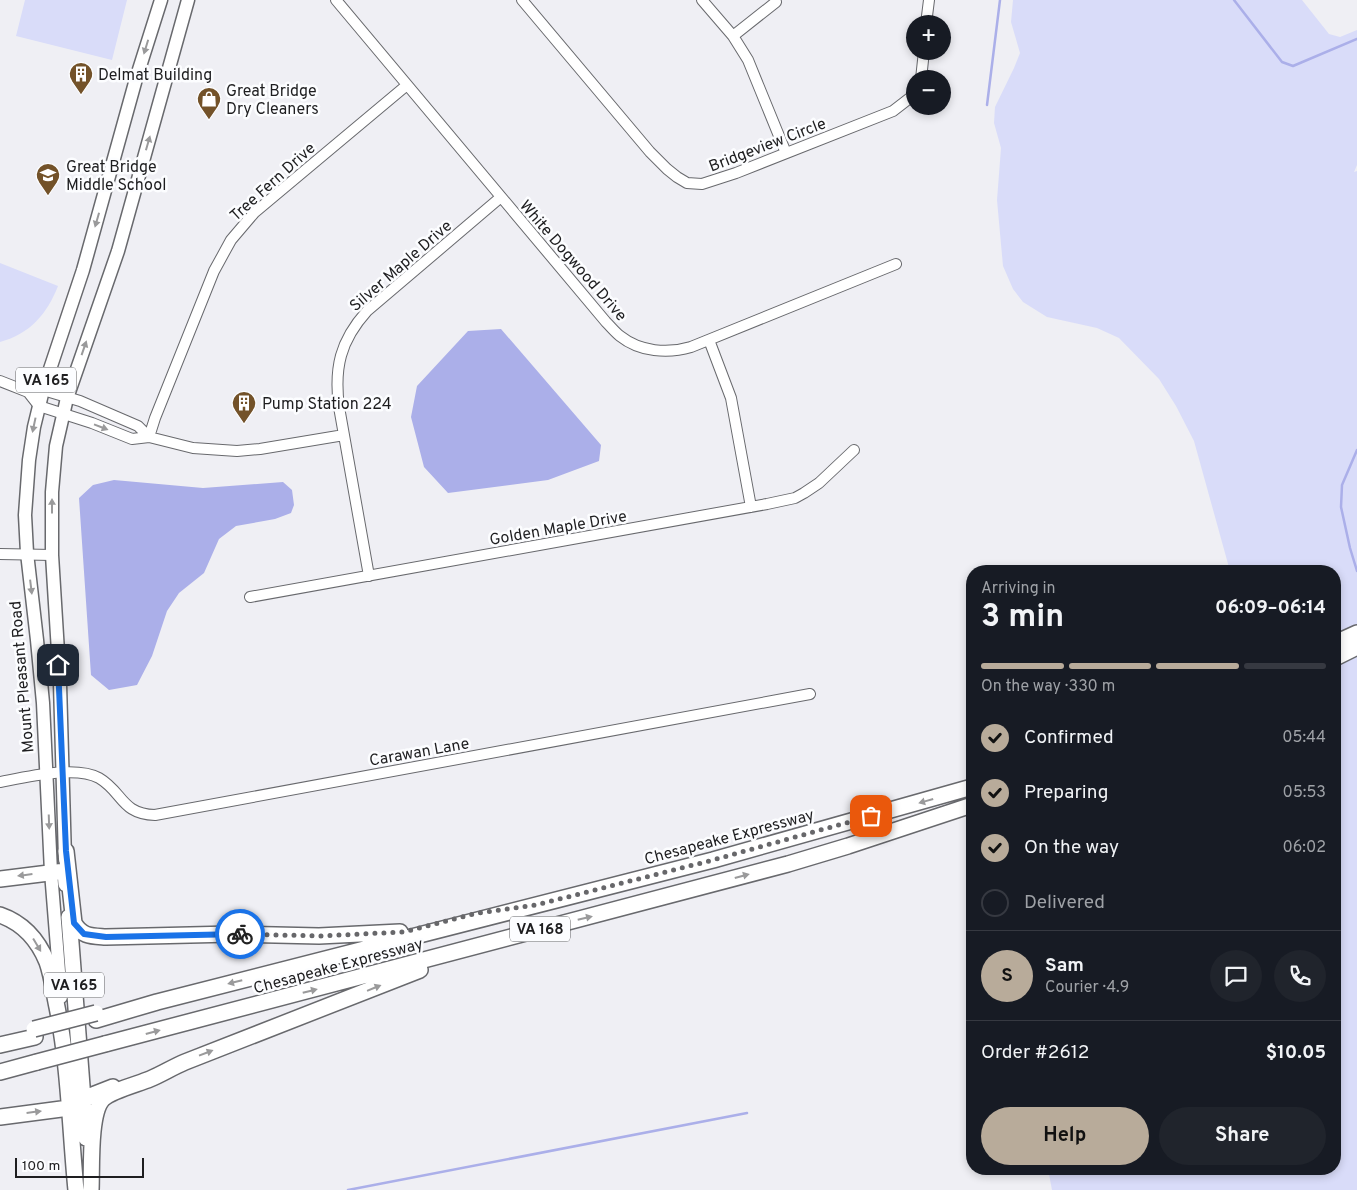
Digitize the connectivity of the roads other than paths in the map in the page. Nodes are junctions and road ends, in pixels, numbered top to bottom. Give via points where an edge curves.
1 (160, 0) edge
2 (188, 0) edge
3 (336, 0) edge
4 (522, 0) edge
5 (702, 0) edge
6 (929, 0) edge
7 (776, 2) dead end
8 (927, 15) edge
9 (733, 36) junction
10 (407, 85) junction
11 (906, 101) edge
12 (786, 153) junction
13 (501, 197) junction
14 (896, 264) dead end
15 (709, 340) junction
16 (0, 381) edge
17 (43, 390) junction
18 (28, 392) junction
19 (67, 398) junction
20 (39, 406) junction
21 (62, 413) junction
22 (344, 435) junction
23 (149, 438) junction
24 (854, 450) dead end
25 (751, 507) junction
26 (0, 554) edge
27 (26, 554) junction
28 (52, 555) junction
29 (369, 576) junction
30 (250, 597) dead end
31 (1357, 633) edge
32 (1341, 640) edge
33 (1357, 647) edge
34 (1341, 655) edge
35 (810, 694) dead end
36 (62, 773) junction
37 (47, 774) junction
38 (0, 782) edge
39 (966, 789) edge
40 (966, 807) edge
41 (66, 851) junction
42 (58, 872) junction
43 (0, 879) edge
44 (536, 905) junction
45 (0, 915) edge
46 (465, 950) junction
47 (35, 1033) junction
48 (0, 1035) edge
49 (64, 1043) junction
50 (0, 1045) edge
51 (185, 1062) junction
52 (0, 1072) edge
53 (83, 1099) junction
54 (69, 1108) junction
55 (0, 1117) edge
56 (76, 1190) edge
57 (90, 1190) edge

1 -> 17 main road, Mount Pleasant Road / VA 165 via 85,262
19 -> 2 main road, Mount Pleasant Road / VA 165 via 118,251
3 - 10 street, White Dogwood Drive
4 - 12 street, Bridgeview Circle via 666,170 687,183 716,181
5 - 9 street
6 - 8 street
7 - 9 street
9 - 12 street via 748,60
10 - 13 street, White Dogwood Drive
10 - 23 street, Tree Fern Drive via 254,213 231,240 214,270
11 - 12 street, Bridgeview Circle via 893,111
13 - 15 street, White Dogwood Drive via 620,337 661,351 683,349
13 - 22 street, Silver Maple Drive via 355,324 343,348 336,384
14 - 15 street, White Dogwood Drive
15 - 25 street via 730,398
16 - 18 street
17 - 18 street
17 - 19 street
17 - 20 main road, Mount Pleasant Road / VA 165
18 - 20 street
19 - 21 main road, Mount Pleasant Road / VA 165
19 - 23 street via 138,426
20 - 21 street
20 -> 27 main road, Mount Pleasant Road / VA 165 via 29,460
21 -> 23 street via 132,439
28 -> 21 main road, Mount Pleasant Road / VA 165 via 52,492
22 - 23 street via 237,451 193,448
22 - 29 street, Silver Maple Drive
24 - 25 street, Golden Maple Drive via 819,483 795,498
25 - 29 street, Golden Maple Drive
26 - 27 street
27 - 28 street
27 -> 37 main road, Mount Pleasant Road / VA 165 via 40,667
28 - 36 main road, Mount Pleasant Road / VA 165
29 - 30 street, Golden Maple Drive
31 - 32 highway
33 - 34 highway
35 - 36 street, Carawan Lane via 155,815 142,814 127,806 99,778
36 - 37 street, Carawan Lane
36 - 41 main road, Mount Pleasant Road / VA 165
37 - 38 street, Carawan Lane
37 -> 42 main road, Mount Pleasant Road / VA 165
39 -> 44 highway, Chesapeake Expressway / VA 168 via 787,840
46 -> 40 highway, Chesapeake Expressway / VA 168 via 788,864
41 - 42 main road, Mount Pleasant Road / VA 165
41 - 44 highway via 74,923 87,936 379,934 404,932 478,913
42 -> 43 highway
42 - 49 main road, Mount Pleasant Road / VA 165
42 - 53 highway, Mount Pleasant Road / VA 165
44 -> 47 highway, Chesapeake Expressway / VA 168
45 -> 49 highway via 27,931 47,962
51 -> 46 highway via 436,965
52 -> 46 highway, Chesapeake Expressway / VA 168, bridge
47 - 48 highway
47 - 50 highway, Chesapeake Expressway / VA 168
49 - 54 highway, Mount Pleasant Road / VA 165
51 - 53 highway
51 - 57 highway via 108,1096 98,1106
53 - 54 highway
53 - 57 highway, Mount Pleasant Road / VA 165
55 -> 54 highway
54 - 56 highway, Mount Pleasant Road / VA 165

